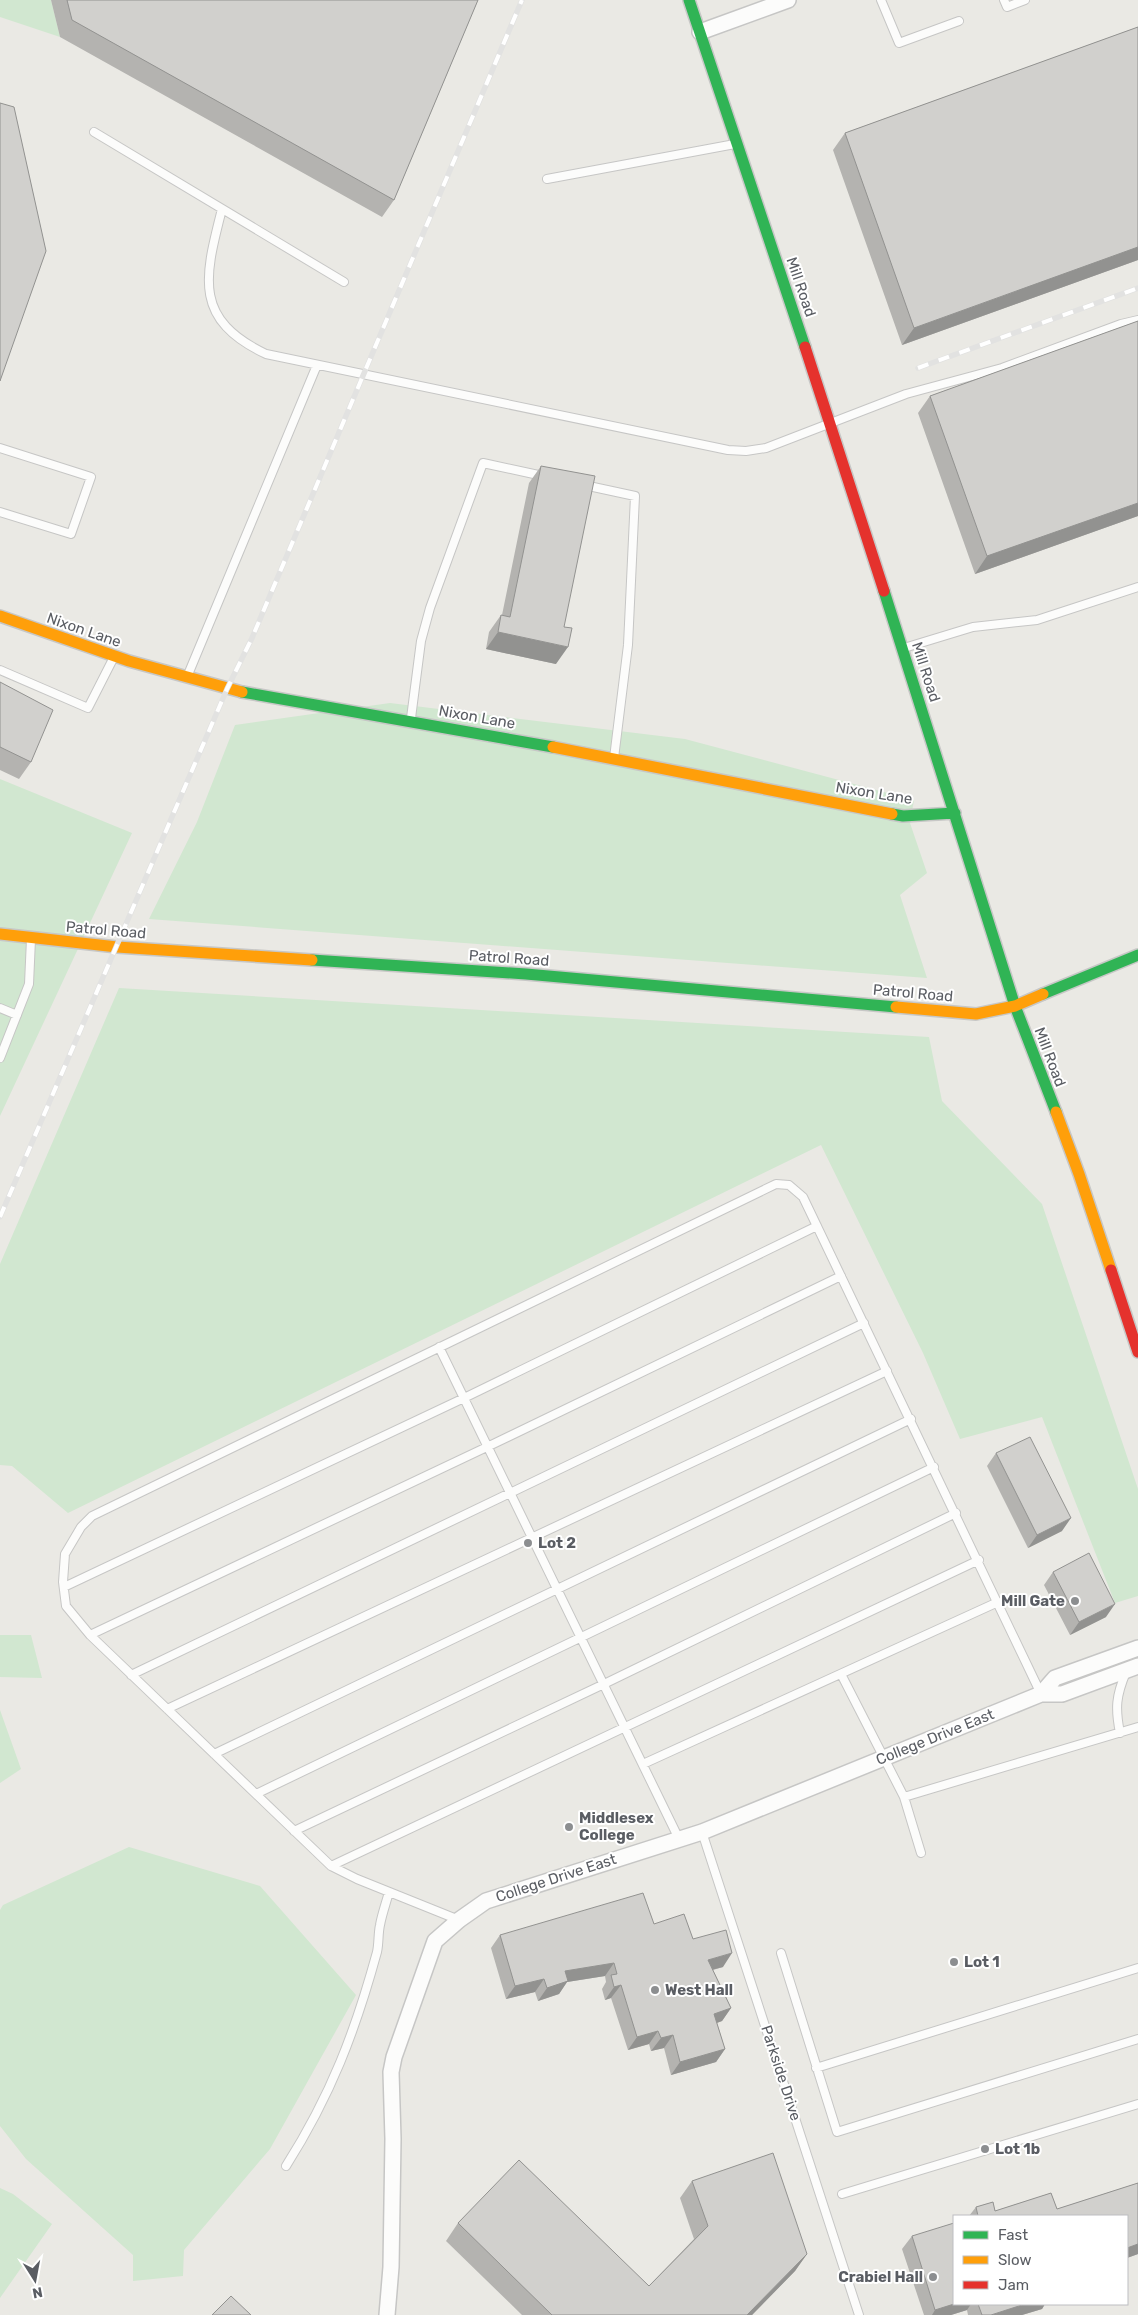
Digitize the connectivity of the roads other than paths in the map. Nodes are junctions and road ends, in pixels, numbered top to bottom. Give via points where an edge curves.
1 (689, 0) edge
2 (788, 0) edge
3 (881, 0) edge
4 (1004, 0) edge
5 (1025, 0) edge
6 (959, 21) dead end
7 (700, 32) junction
8 (94, 132) dead end
9 (737, 144) junction
10 (547, 179) dead end
11 (222, 209) junction
12 (344, 282) dead end
13 (1138, 320) edge
14 (317, 365) junction
15 (831, 423) junction
16 (0, 448) edge
17 (550, 477) edge
18 (578, 484) edge
19 (0, 512) edge
20 (1138, 587) edge
21 (0, 616) edge
22 (902, 649) junction
23 (114, 656) junction
24 (0, 670) edge
25 (187, 677) junction
26 (411, 720) junction
27 (614, 759) junction
28 (954, 813) junction
29 (0, 934) edge
30 (31, 937) junction
31 (1138, 955) edge
32 (1015, 1006) junction
33 (0, 1008) edge
34 (17, 1015) junction
35 (0, 1058) edge
36 (817, 1226) junction
37 (841, 1276) junction
38 (864, 1323) junction
39 (439, 1347) junction
40 (1138, 1352) edge
41 (887, 1371) junction
42 (464, 1398) junction
43 (911, 1419) junction
44 (489, 1446) junction
45 (934, 1467) junction
46 (511, 1492) junction
47 (956, 1512) junction
48 (534, 1538) junction
49 (979, 1560) junction
50 (64, 1587) junction
51 (558, 1589) junction
52 (998, 1602) junction
53 (90, 1635) junction
54 (581, 1637) junction
55 (1138, 1648) edge
56 (1132, 1668) edge
57 (1082, 1669) junction
58 (841, 1674) junction
59 (132, 1675) junction
60 (604, 1684) junction
61 (1088, 1684) junction
62 (1042, 1694) junction
63 (167, 1710) junction
64 (1138, 1727) edge
65 (626, 1728) junction
66 (1120, 1733) junction
67 (214, 1754) junction
68 (883, 1758) junction
69 (643, 1764) junction
70 (256, 1794) junction
71 (904, 1797) junction
72 (294, 1831) junction
73 (702, 1832) junction
74 (679, 1839) junction
75 (921, 1853) dead end
76 (331, 1866) junction
77 (389, 1892) junction
78 (459, 1920) junction
79 (781, 1953) dead end
80 (1138, 1968) edge
81 (1138, 2039) edge
82 (816, 2068) junction
83 (1138, 2104) edge
84 (286, 2166) dead end
85 (842, 2194) dead end
86 (387, 2315) edge
87 (859, 2315) edge

1 - 7 street, Mill Road
2 - 7 street
3 - 6 lane via 899,43
4 - 5 lane via 1007,7
7 - 9 street, Mill Road
8 - 11 lane
9 - 10 lane
9 - 15 street, Mill Road
11 - 12 lane
11 - 14 lane via 208,263 208,284 215,310 227,327 246,344 266,354
13 - 15 lane via 1002,368 906,394
14 - 15 lane via 728,450 766,448
14 - 25 lane
15 - 22 street, Mill Road
16 - 19 lane via 91,477 71,534
17 - 26 lane via 483,463 430,608 421,641
18 - 27 lane via 636,496 628,645
20 - 22 lane via 1037,620 972,627
21 - 23 street, Nixon Lane
22 - 28 street, Mill Road
23 - 24 lane via 88,708
23 - 25 street, Nixon Lane
25 - 26 street, Nixon Lane via 227,689
26 - 27 street, Nixon Lane
27 - 28 street, Nixon Lane via 903,816
28 - 32 street, Mill Road
29 - 30 street, Patrol Road
30 - 32 street, Patrol Road via 117,947 526,974 976,1014
30 - 34 lane via 29,984
31 - 32 street, Patrol Road
32 - 40 street, Mill Road via 1079,1174
33 - 34 lane
34 - 35 lane
36 - 37 lane
36 - 39 lane via 803,1196 789,1185 776,1184
36 - 42 lane
37 - 38 lane
37 - 44 lane
38 - 41 lane
38 - 46 lane
39 - 42 lane
39 - 50 lane via 92,1516 81,1527 66,1554
41 - 43 lane
41 - 48 lane
42 - 44 lane
42 - 50 lane
43 - 45 lane
43 - 51 lane
44 - 46 lane
44 - 53 lane
45 - 47 lane
45 - 54 lane
46 - 48 lane
46 - 59 lane
47 - 49 lane
47 - 60 lane
48 - 51 lane
48 - 63 lane
49 - 52 lane
49 - 65 lane
50 - 53 lane via 66,1606
51 - 54 lane
51 - 67 lane
52 - 58 lane
52 - 62 lane
53 - 59 lane
54 - 60 lane
54 - 70 lane
55 - 57 street, College Drive East
56 - 61 street, College Drive East
56 - 66 lane via 1118,1692 1116,1710
57 - 61 lane
57 - 62 street, College Drive East via 1055,1678
58 - 68 lane
58 - 69 lane
59 - 63 lane
60 - 65 lane
60 - 72 lane
61 - 62 street, College Drive East via 1062,1694
62 - 68 street, College Drive East
63 - 67 lane
64 - 66 lane
65 - 69 lane
65 - 76 lane
66 - 71 lane
67 - 70 lane
68 - 71 lane
68 - 73 street, College Drive East
69 - 74 lane
70 - 72 lane
71 - 75 lane
72 - 76 lane
73 - 74 street, College Drive East
73 - 87 lane, Parkside Drive
74 - 78 street, College Drive East via 486,1901
76 - 77 lane
77 - 78 lane
77 - 84 lane via 379,1926 378,1949 355,2026 310,2129
78 - 86 street, College Drive East via 435,1942 391,2072 392,2267
79 - 82 lane
80 - 82 lane
81 - 82 lane via 837,2132
83 - 85 lane

